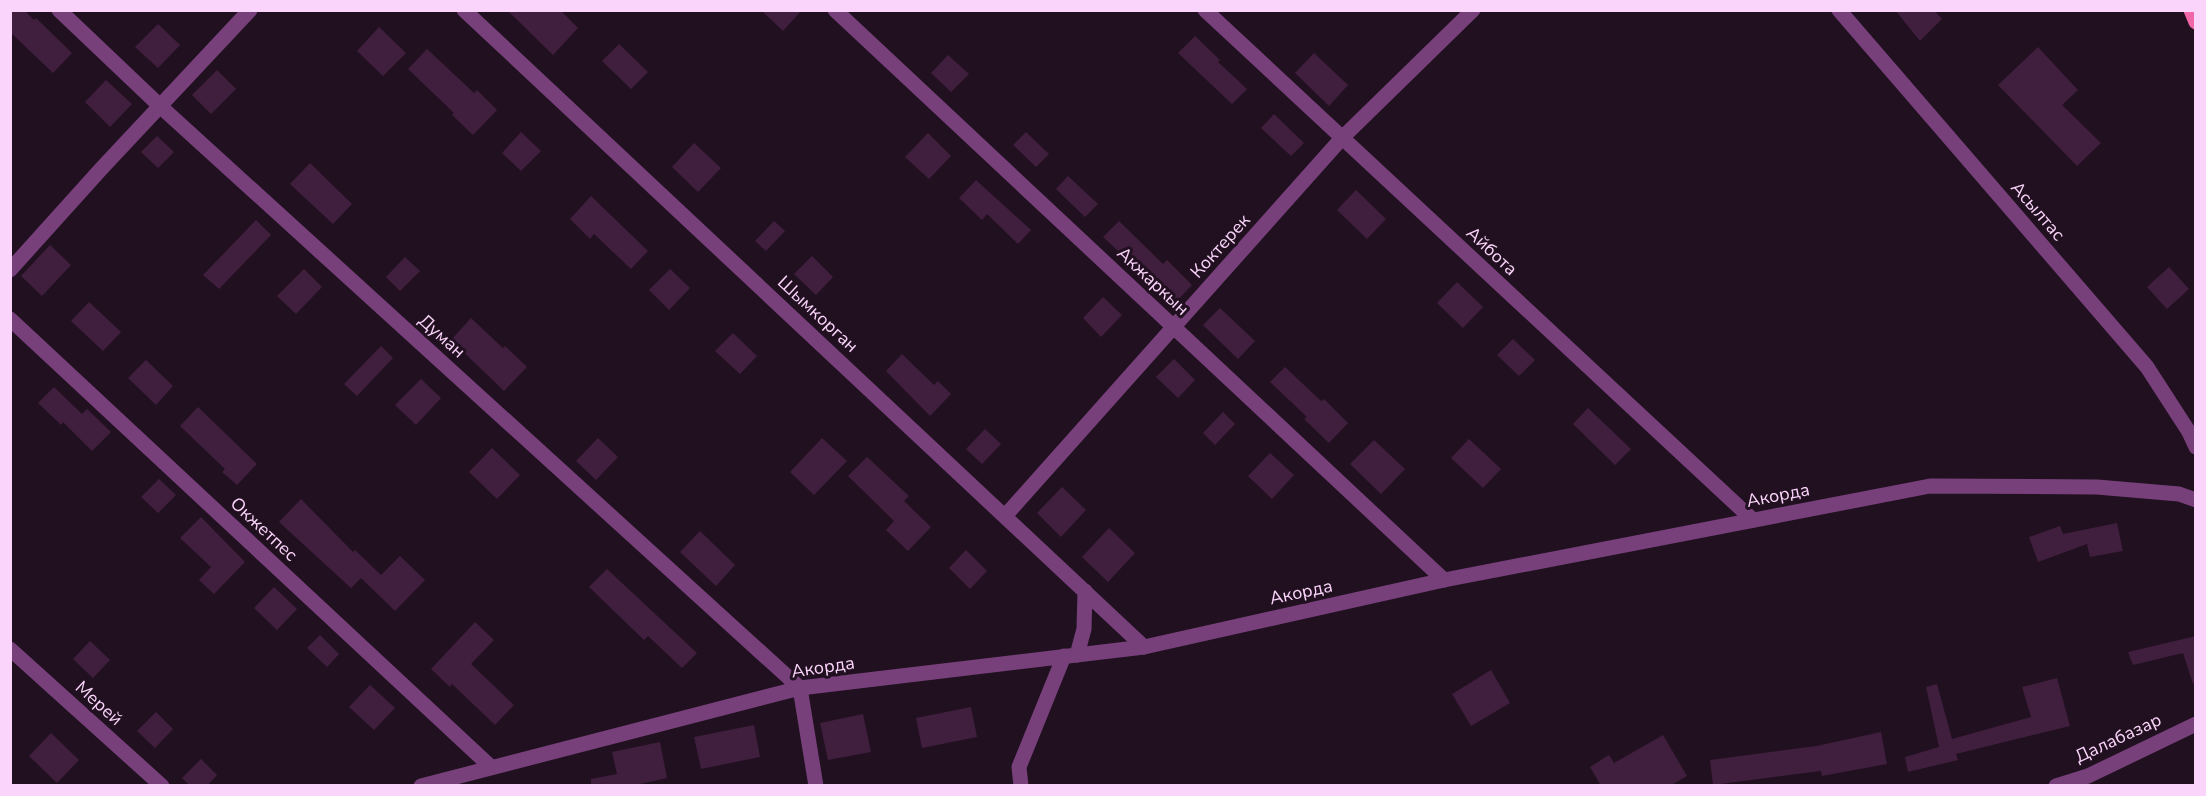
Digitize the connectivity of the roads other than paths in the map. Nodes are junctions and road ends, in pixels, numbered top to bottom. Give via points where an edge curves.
1 (59, 10) edge
2 (250, 10) edge
3 (464, 10) edge
4 (835, 10) edge
5 (1204, 10) edge
6 (1473, 10) edge
7 (1839, 10) edge
8 (2191, 10) edge
9 (2196, 22) edge
10 (160, 106) junction
11 (1342, 138) junction
12 (10, 270) edge
13 (10, 319) edge
14 (1173, 328) junction
15 (2196, 447) edge
16 (2196, 500) edge
17 (1005, 516) junction
18 (1753, 520) junction
19 (1444, 580) junction
20 (1084, 591) junction
21 (1144, 647) junction
22 (10, 649) edge
23 (1070, 656) junction
24 (800, 688) junction
25 (2196, 724) edge
26 (491, 767) junction
27 (162, 786) edge
28 (421, 786) edge
29 (816, 786) edge
30 (1021, 786) edge
31 (2056, 786) edge

1 - 10 street, Думан
2 - 10 street
3 - 17 street, Шымкорган
4 - 14 street, Акжаркын
5 - 11 street, Айбота
6 - 11 street, Коктерек
7 - 15 street, Асылтас via 2147,367
8 - 9 main road
10 - 12 street
10 - 24 street, Думан
11 - 14 street, Коктерек
11 - 18 street, Айбота
13 - 26 street, Окжетпес
14 - 17 street, Коктерек
14 - 19 street, Акжаркын
16 - 18 street, Акорда via 2179,494 2097,487 1930,486
17 - 20 street, Шымкорган
18 - 19 street, Акорда
19 - 21 street, Акорда
20 - 21 street, Шымкорган
20 - 23 street via 1084,628
21 - 23 street, Акорда
22 - 27 street, Мерей
23 - 24 street, Акорда
23 - 30 street via 1018,767
24 - 26 street, Акорда
24 - 29 street
25 - 31 street, Далабазар via 2088,776
26 - 28 street, Акорда

